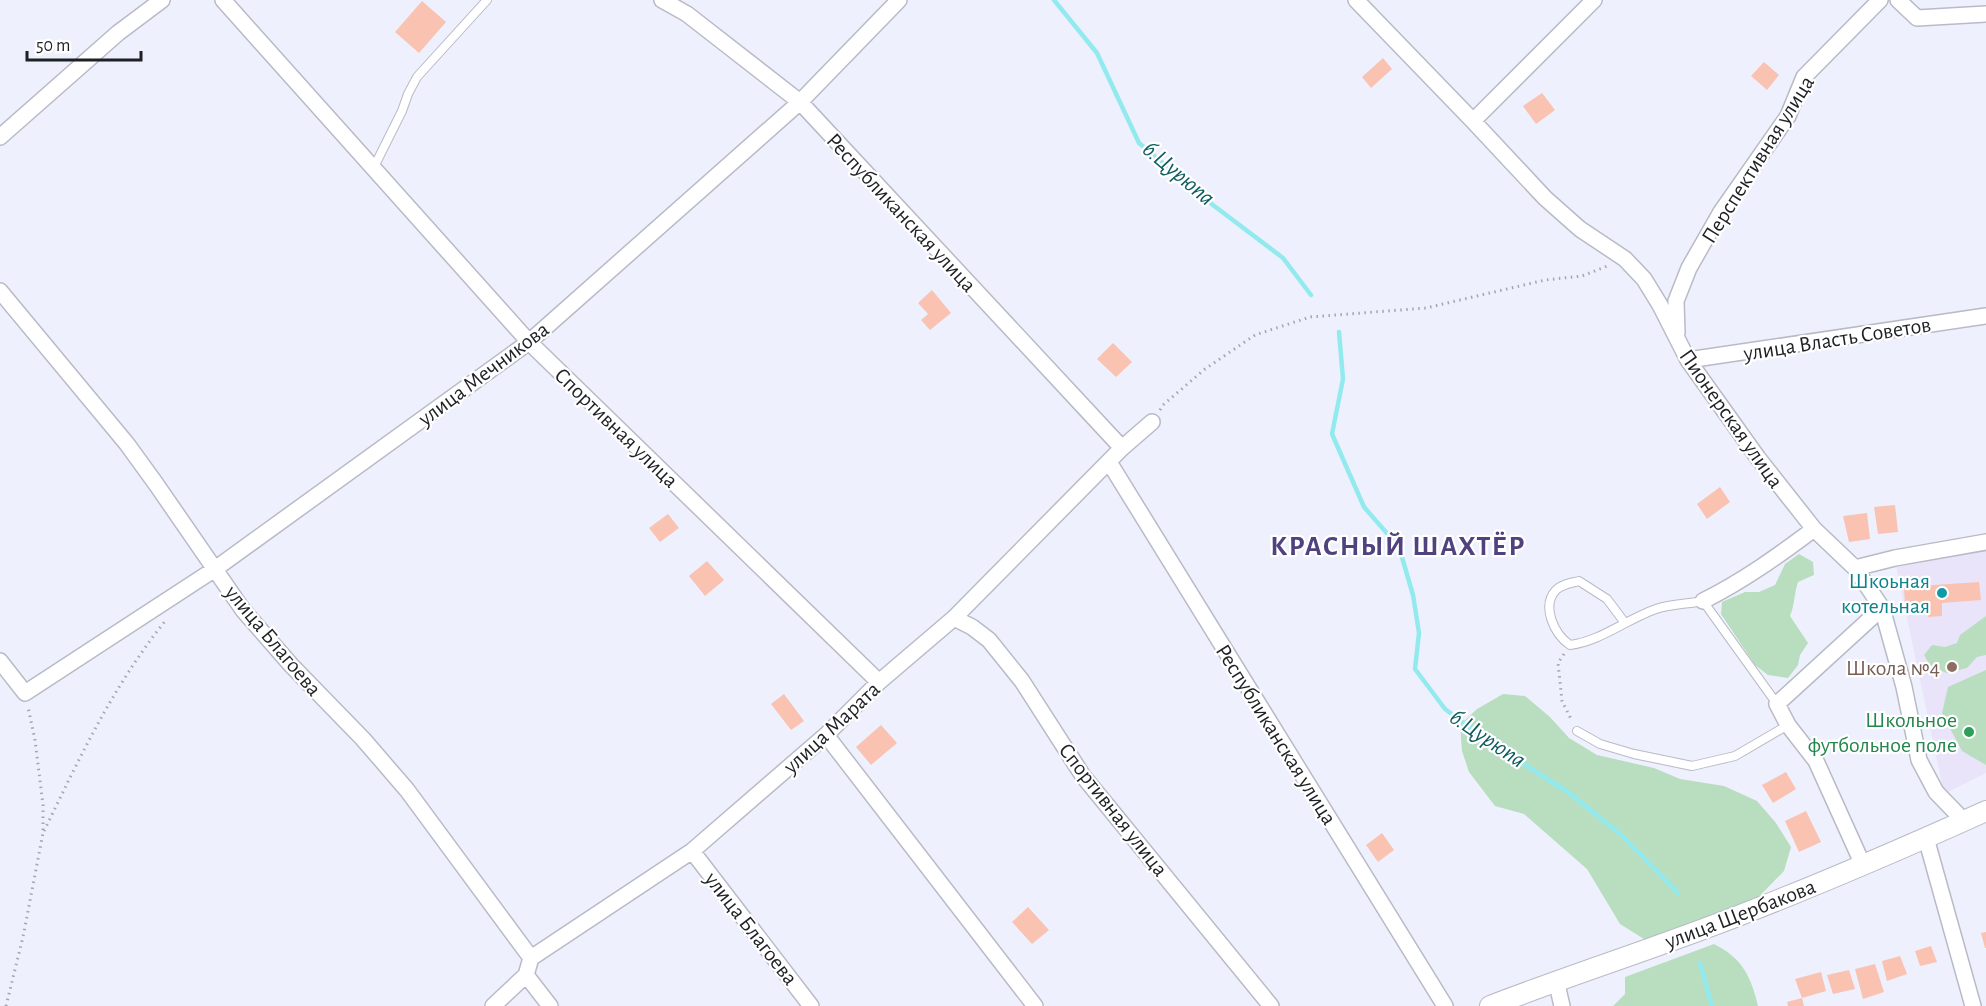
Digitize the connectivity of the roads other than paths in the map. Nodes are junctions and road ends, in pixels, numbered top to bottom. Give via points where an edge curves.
1 (162, 0) edge
2 (223, 0) edge
3 (487, 0) edge
4 (662, 0) edge
5 (899, 0) edge
6 (1356, 0) edge
7 (1594, 0) edge
8 (1880, 0) edge
9 (1898, 0) edge
10 (1986, 14) edge
11 (800, 102) junction
12 (1473, 121) junction
13 (0, 138) edge
14 (374, 167) junction
15 (0, 291) edge
16 (1986, 316) edge
17 (1677, 339) junction
18 (529, 342) junction
19 (1688, 360) junction
20 (1152, 422) road end
21 (1122, 448) junction
22 (1108, 462) junction
23 (1814, 529) junction
24 (1986, 542) edge
25 (1855, 568) junction
26 (215, 569) junction
27 (1703, 601) junction
28 (1882, 608) junction
29 (954, 618) junction
30 (1625, 623) junction
31 (0, 661) edge
32 (879, 682) junction
33 (1777, 704) junction
34 (1788, 725) junction
35 (1577, 731) road end
36 (826, 735) junction
37 (1986, 811) edge
38 (1964, 821) junction
39 (1926, 837) junction
40 (692, 851) junction
41 (1863, 865) junction
42 (531, 958) junction
43 (526, 975) junction
44 (1556, 980) junction
45 (493, 1006) edge
46 (550, 1006) edge
47 (811, 1006) edge
48 (1035, 1006) edge
49 (1271, 1006) edge
50 (1445, 1006) edge
51 (1490, 1006) edge
52 (1562, 1006) edge
53 (1973, 1006) edge

1 - 13 street via 118,33
2 - 14 street, Спортивная улица
3 - 14 lane via 417,77
4 - 11 street, Республиканская улица via 687,14
5 - 11 street, улица Мечникова
6 - 12 street, Пионерская улица
7 - 12 street
8 - 17 street, Перспективная улица via 1804,77 1788,116 1721,212 1689,268 1676,301
9 - 10 street via 1917,18
11 - 18 street, улица Мечникова
11 - 21 street, Республиканская улица
12 - 17 street, Пионерская улица via 1545,198 1580,229 1625,259 1644,279
14 - 18 street, Спортивная улица
15 - 26 street, улица Благоева via 127,444
16 - 19 street, улица Власть Советов
17 - 19 street, Пионерская улица
18 - 26 street, улица Мечникова
18 - 32 street, Спортивная улица
19 - 23 street, Пионерская улица
20 - 21 street, улица Марата
21 - 22 street, улица Марата
22 - 29 street, улица Марата
22 - 50 street, Республиканская улица
23 - 25 street, Пионерская улица
23 - 27 street via 1733,586
24 - 25 street
25 - 28 street, Пионерская улица
26 - 31 street, улица Мечникова via 25,693
26 - 42 street, улица Благоева via 243,610 407,790
27 - 30 lane via 1657,609
27 - 33 lane
28 - 33 street
28 - 38 street, Пионерская улица via 1919,760 1936,792
29 - 32 street, улица Марата
29 - 49 street, Спортивная улица via 989,640 1022,681 1083,776
30 - 30 lane via 1570,645 1563,640 1548,608 1555,591 1579,581 1607,599
32 - 36 street, улица Марата
33 - 34 street
34 - 35 lane via 1735,756 1692,766 1600,744
34 - 41 street via 1816,761
36 - 40 street, улица Марата
36 - 48 street
37 - 38 street, улица Щербакова
38 - 39 street, улица Щербакова
39 - 41 street, улица Щербакова
39 - 53 street
40 - 42 street, улица Марата
40 - 47 street, улица Благоева
41 - 44 street, улица Щербакова via 1741,915
42 - 43 street
43 - 45 street
43 - 46 street
44 - 51 street, улица Щербакова
44 - 52 street

